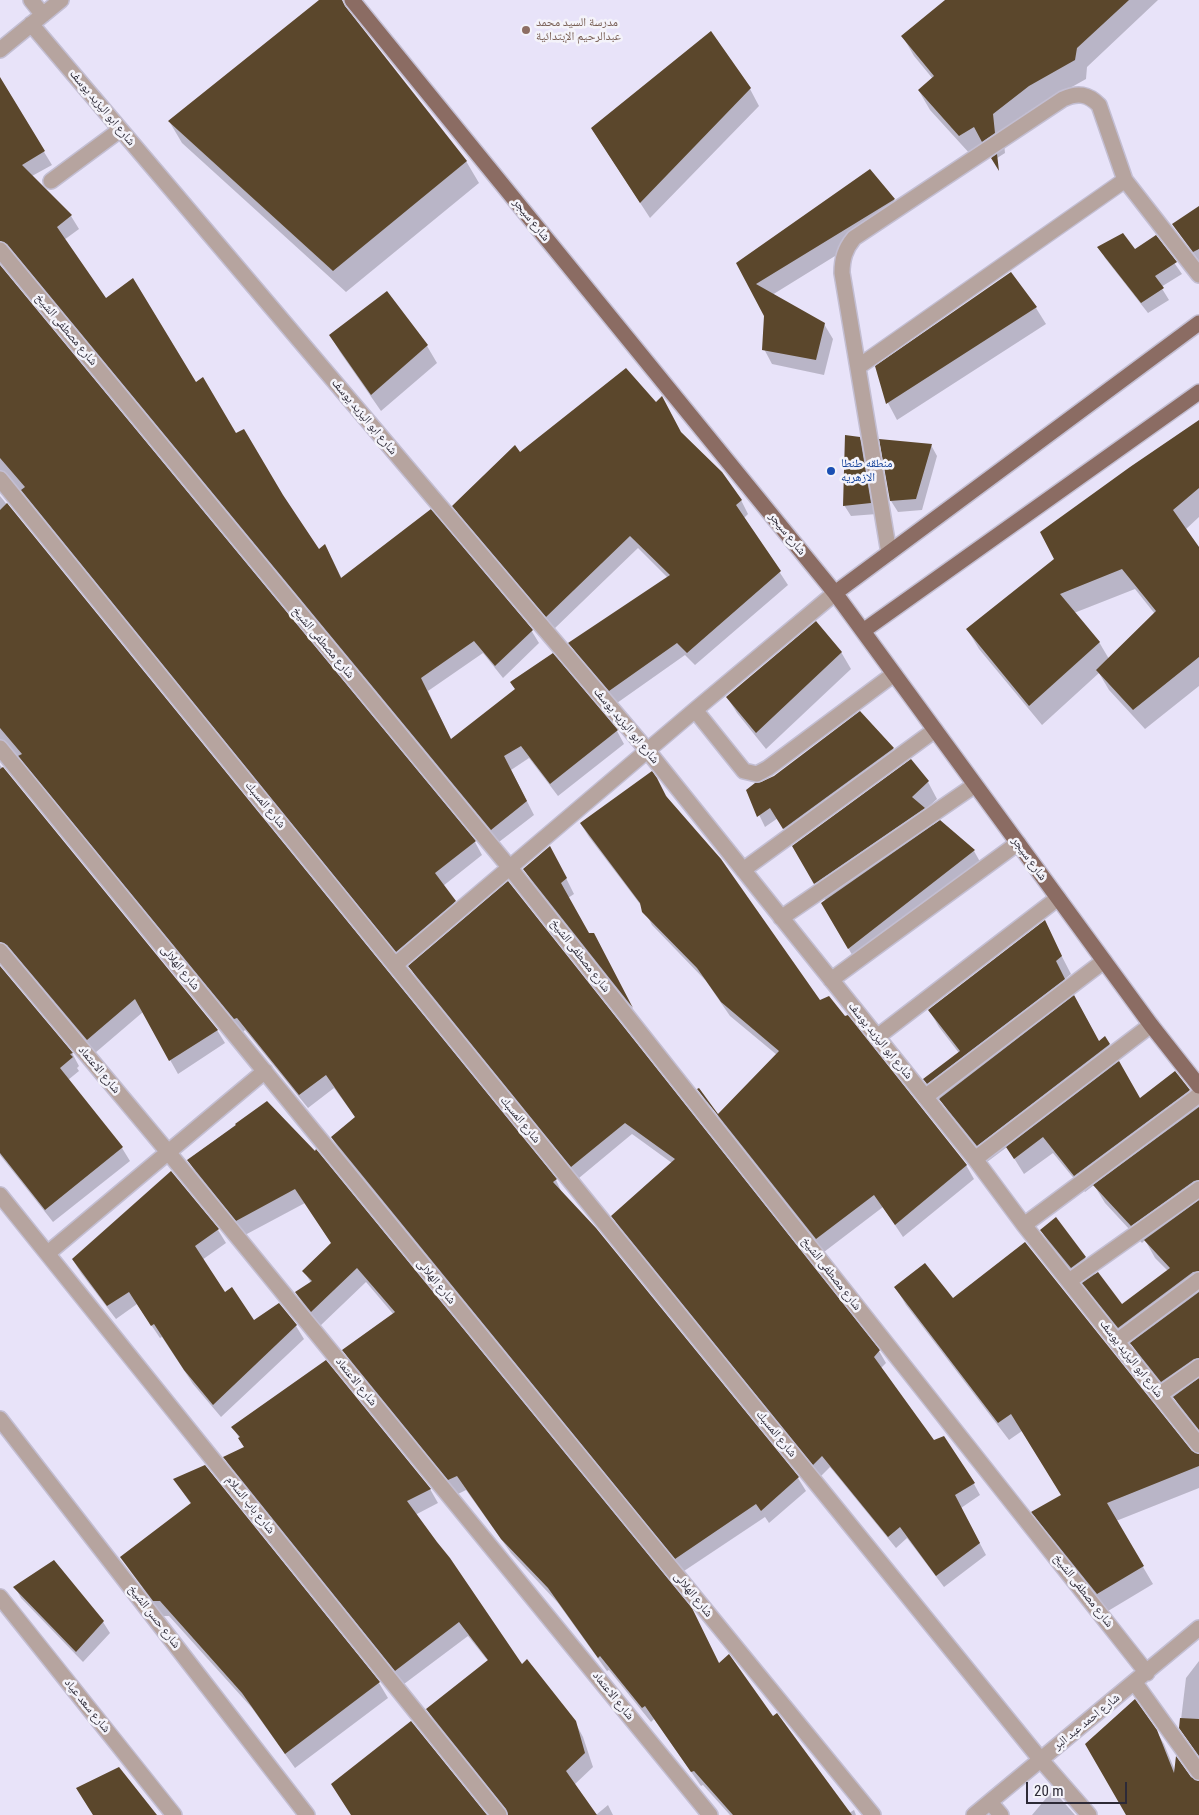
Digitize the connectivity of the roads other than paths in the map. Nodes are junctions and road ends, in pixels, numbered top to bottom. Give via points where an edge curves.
1 (31, 0) edge
2 (61, 0) edge
3 (352, 0) edge
4 (37, 20) junction
5 (0, 50) edge
6 (120, 130) junction
7 (1125, 180) junction
8 (51, 181) dead end
9 (0, 250) edge
10 (1199, 275) edge
11 (1199, 323) edge
12 (858, 367) junction
13 (1199, 392) edge
14 (0, 479) edge
15 (889, 553) junction
16 (835, 593) junction
17 (863, 631) junction
18 (894, 674) junction
19 (694, 710) junction
20 (935, 730) junction
21 (0, 748) edge
22 (647, 750) junction
23 (975, 785) junction
24 (1018, 844) junction
25 (510, 868) junction
26 (743, 870) junction
27 (1058, 898) junction
28 (781, 918) junction
29 (0, 951) edge
30 (1104, 960) junction
31 (395, 965) junction
32 (831, 980) junction
33 (1151, 1025) junction
34 (877, 1037) junction
35 (265, 1071) junction
36 (1199, 1086) edge
37 (1199, 1095) edge
38 (925, 1097) junction
39 (168, 1152) junction
40 (974, 1159) junction
41 (1199, 1189) edge
42 (0, 1196) edge
43 (1024, 1225) junction
44 (48, 1253) junction
45 (1199, 1280) edge
46 (1069, 1281) junction
47 (1117, 1341) junction
48 (1199, 1367) edge
49 (1159, 1395) junction
50 (0, 1419) edge
51 (1199, 1445) edge
52 (0, 1597) edge
53 (1199, 1628) edge
54 (1147, 1673) junction
55 (1135, 1683) junction
56 (1041, 1760) junction
57 (1199, 1772) edge
58 (990, 1802) junction
59 (174, 1815) edge
60 (307, 1815) edge
61 (499, 1815) edge
62 (710, 1815) edge
63 (873, 1815) edge
64 (974, 1815) edge
65 (1001, 1815) edge
66 (1089, 1815) edge

1 - 4 street, شارع ابو اليزيد يوسف
2 - 4 street
3 - 16 main road, شارع سيجر
4 - 5 street
4 - 6 street, شارع ابو اليزيد يوسف
6 - 8 street
6 - 22 street, شارع ابو اليزيد يوسف
7 - 10 street
7 - 12 street
7 - 12 street via 1099,106 1083,94 1072,95 854,238 844,254 842,273
9 - 25 street, شارع مصطفى الشيخ
11 - 15 main road
12 - 15 street
13 - 17 main road
14 - 31 street, شارع المسبك
15 - 16 main road
16 - 17 main road, شارع سيجر
16 - 19 street
17 - 18 main road, شارع سيجر
18 - 19 street via 757,774 744,771
18 - 20 main road, شارع سيجر
19 - 22 street
20 - 23 main road, شارع سيجر
20 - 26 street
21 - 35 street, شارع الهلالى
22 - 25 street
22 - 26 street, شارع ابو اليزيد يوسف
23 - 24 main road, شارع سيجر
23 - 28 street
24 - 27 main road, شارع سيجر
24 - 32 street
25 - 31 street
25 - 54 street, شارع مصطفى الشيخ
26 - 28 street, شارع ابو اليزيد يوسف
27 - 30 main road, شارع سيجر
27 - 34 street
28 - 32 street, شارع ابو اليزيد يوسف
29 - 39 street, شارع الاعتماد
30 - 33 main road, شارع سيجر
30 - 38 street
31 - 56 street, شارع المسبك
32 - 34 street, شارع ابو اليزيد يوسف
33 - 36 main road, شارع سيجر
33 - 40 street
34 - 38 street, شارع ابو اليزيد يوسف
35 - 39 street
35 - 63 street, شارع الهلالى
37 - 43 street
38 - 40 street, شارع ابو اليزيد يوسف
39 - 44 street
39 - 62 street, شارع الاعتماد
40 - 43 street, شارع ابو اليزيد يوسف
41 - 46 street
42 - 44 street, شارع باب السلام
43 - 46 street, شارع ابو اليزيد يوسف
44 - 61 street, شارع باب السلام
45 - 47 street
46 - 47 street, شارع ابو اليزيد يوسف
47 - 49 street, شارع ابو اليزيد يوسف
48 - 49 street
49 - 51 street, شارع ابو اليزيد يوسف
50 - 60 street, شارع حسن الشيخ
52 - 59 street, شارع سعد عياد
53 - 54 street, شارع احمد عبد البر
54 - 55 street, شارع احمد عبد البر
55 - 56 street, شارع احمد عبد البر
55 - 57 street
56 - 58 street, شارع احمد عبد البر
56 - 66 street, شارع المسبك
58 - 64 street, شارع احمد عبد البر
58 - 65 street

